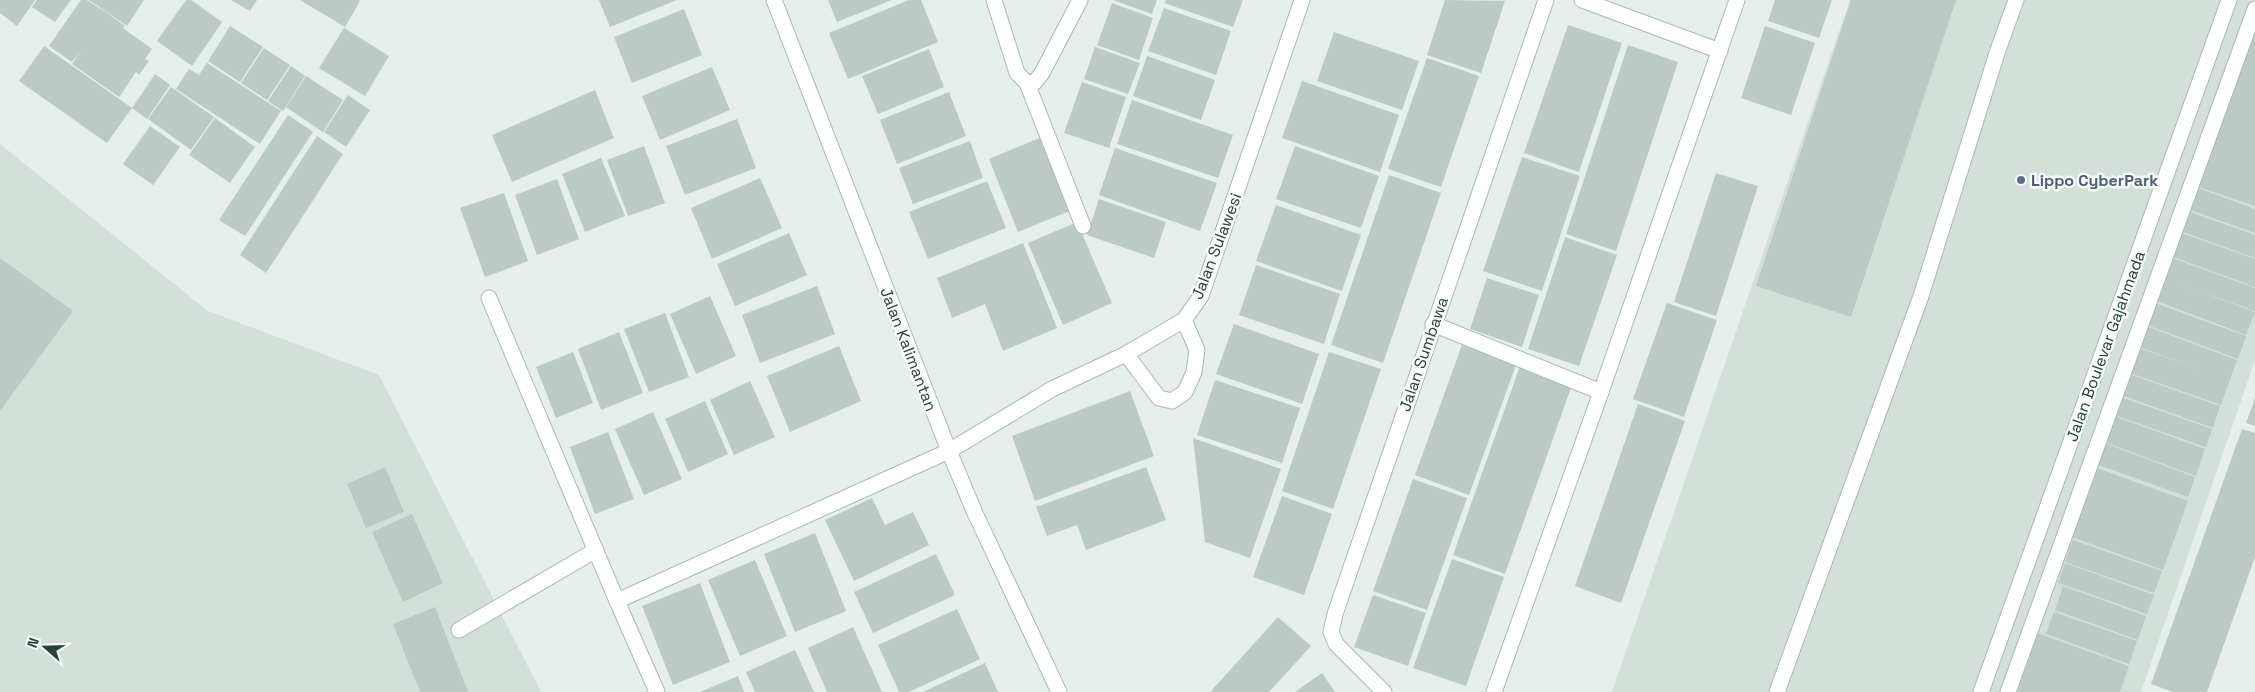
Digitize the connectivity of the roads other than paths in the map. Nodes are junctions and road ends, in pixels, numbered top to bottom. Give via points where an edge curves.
1 (774, 0) edge
2 (994, 0) edge
3 (1080, 0) edge
4 (1302, 0) edge
5 (1546, 0) edge
6 (1582, 0) edge
7 (1737, 0) edge
8 (2016, 0) edge
9 (2229, 0) edge
10 (2255, 9) edge
11 (1720, 51) junction
12 (1027, 83) junction
13 (1083, 226) dead end
14 (489, 298) dead end
15 (1184, 320) junction
16 (1433, 324) junction
17 (1126, 354) junction
18 (1602, 392) junction
19 (949, 451) junction
20 (596, 550) junction
21 (617, 601) junction
22 (459, 630) dead end
23 (657, 692) edge
24 (1059, 692) edge
25 (1384, 692) edge
26 (1494, 692) edge
27 (1777, 692) edge
28 (1981, 692) edge
29 (2008, 692) edge

1 - 19 street, Jalan Kalimantan
2 - 12 street via 1017,73
3 - 12 street via 1042,73 1035,82
4 - 15 street, Jalan Sulawesi via 1204,288
5 - 16 street, Jalan Sumbawa
6 - 11 street
7 - 11 street
8 - 27 street via 1921,296
9 - 28 street, Jalan Boulevar Gajahmada
10 - 29 street
11 - 18 street
12 - 13 street
14 - 20 street
15 - 17 street, Jalan Sulawesi
15 - 17 street via 1197,350 1194,372 1185,392 1172,401 1159,398
16 - 18 street
16 - 25 street, Jalan Sumbawa via 1334,614 1331,632 1336,644
17 - 19 street, Jalan Sulawesi via 1052,389
18 - 26 street
19 - 21 street, Jalan Sulawesi
19 - 24 street, Jalan Kalimantan
20 - 21 street
20 - 22 street
21 - 23 street

